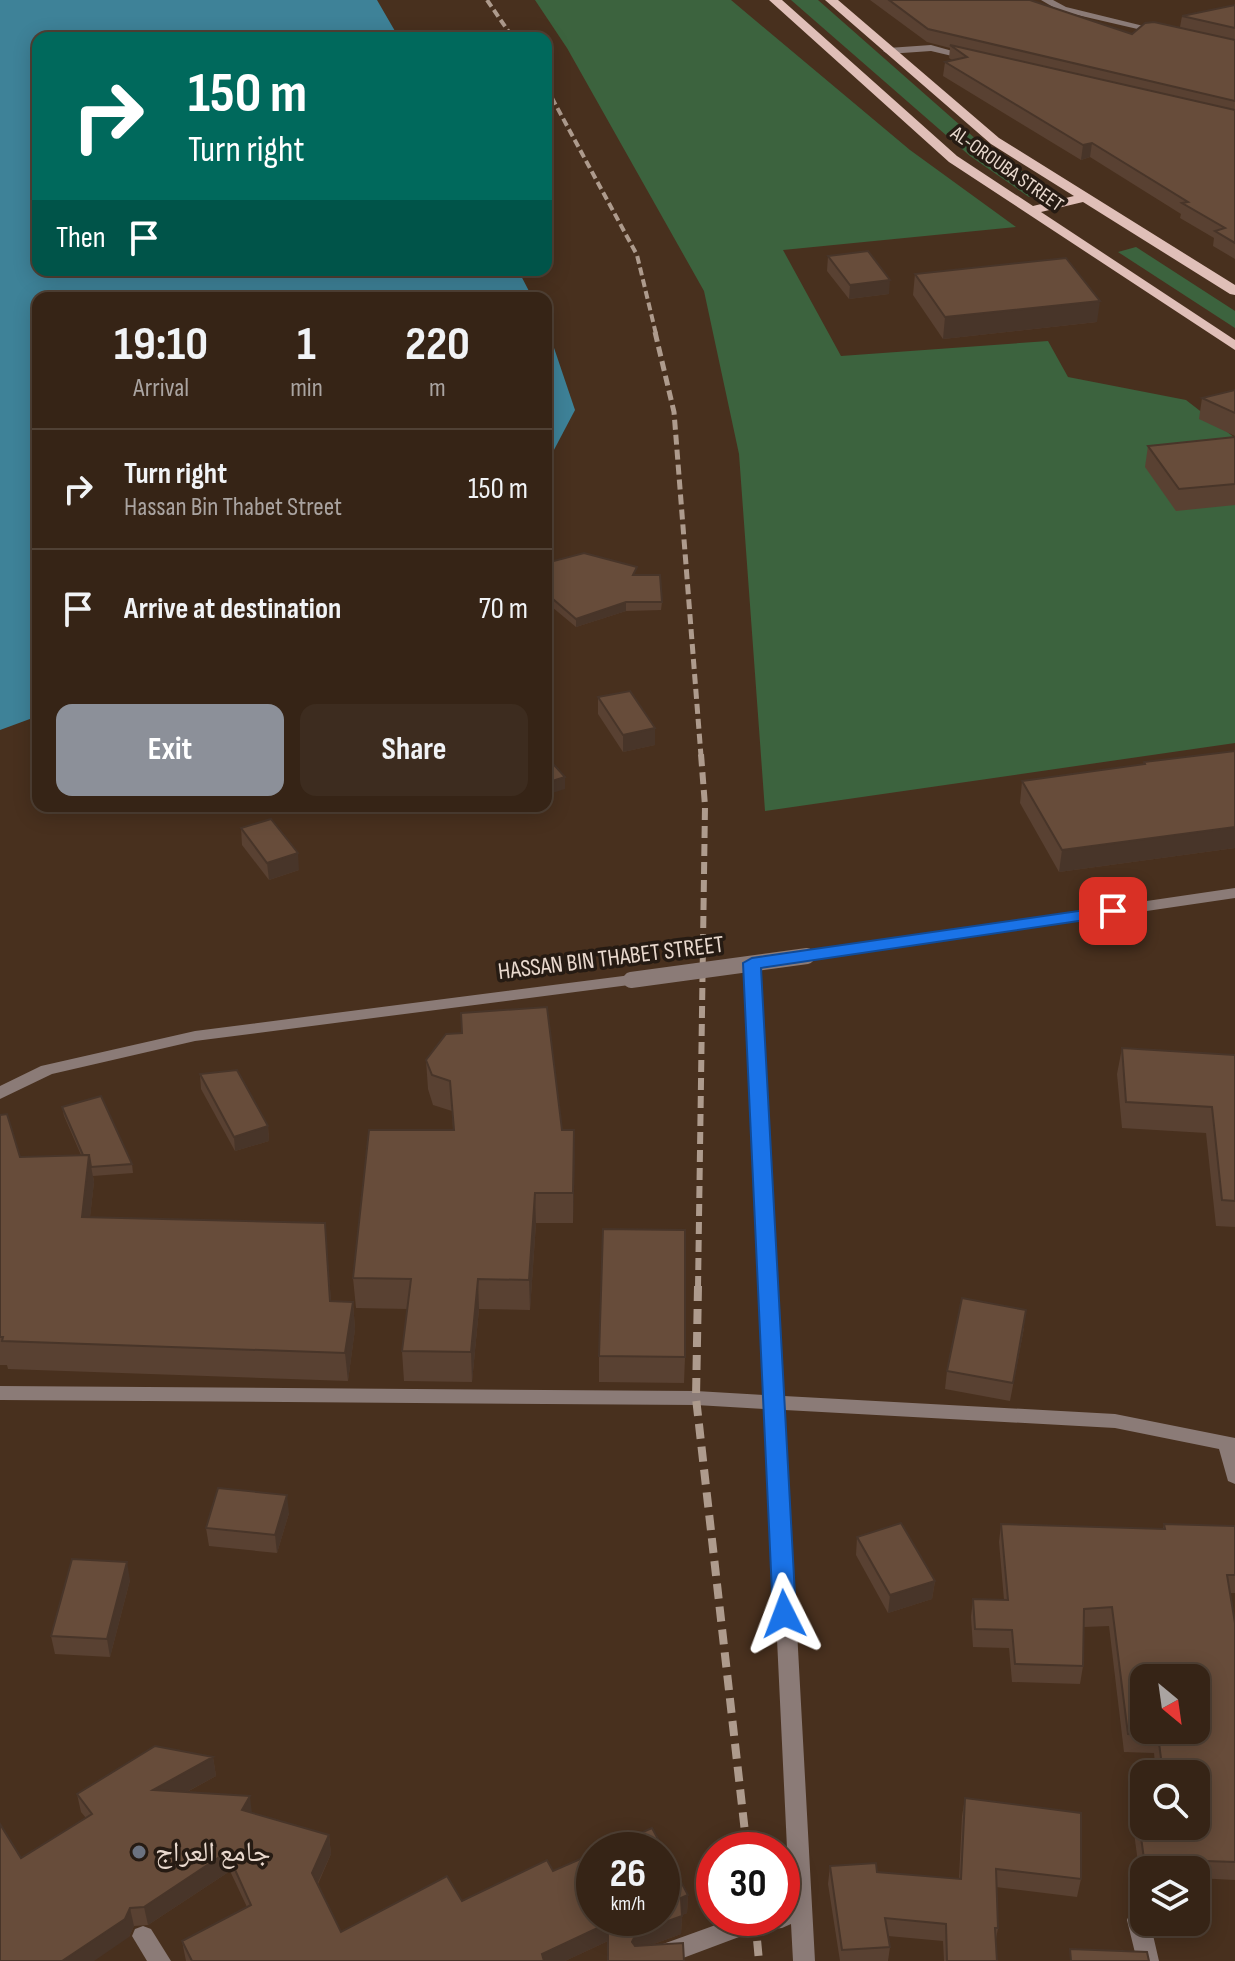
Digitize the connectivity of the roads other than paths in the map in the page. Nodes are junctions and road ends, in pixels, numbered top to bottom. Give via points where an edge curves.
1 (775, 0) edge
2 (831, 0) edge
3 (1046, 0) edge
4 (1178, 35) edge
5 (888, 51) junction
6 (976, 58) edge
7 (1086, 197) junction
8 (1032, 210) junction
9 (1235, 291) edge
10 (1235, 346) edge
11 (1235, 893) edge
12 (752, 963) junction
13 (0, 1093) edge
14 (0, 1393) edge
15 (773, 1403) junction
16 (1231, 1444) edge
17 (1235, 1476) edge
18 (786, 1832) edge
19 (143, 1936) dead end
20 (714, 1936) edge
21 (795, 1936) edge
22 (1142, 1936) edge
23 (160, 1961) edge
24 (646, 1961) edge
25 (804, 1961) edge
26 (1148, 1961) edge

1 - 8 main road, AL-OROUBA STREET via 953,159
2 - 5 main road, AL-OROUBA STREET
3 - 4 street via 1063,9
5 - 6 street via 931,48
5 - 7 main road, AL-OROUBA STREET via 995,141
7 - 8 main road
7 - 9 main road, AL-OROUBA STREET
8 - 10 main road, AL-OROUBA STREET
11 - 12 street, HASSAN BIN THABET STREET, bridge
12 - 13 street, HASSAN BIN THABET STREET, bridge via 195,1036 47,1070
12 - 15 street
14 - 15 street via 696,1398
15 - 16 street via 1115,1421
15 - 18 street
16 - 17 street
19 - 23 street
20 - 24 street
21 - 25 street
22 - 26 street

